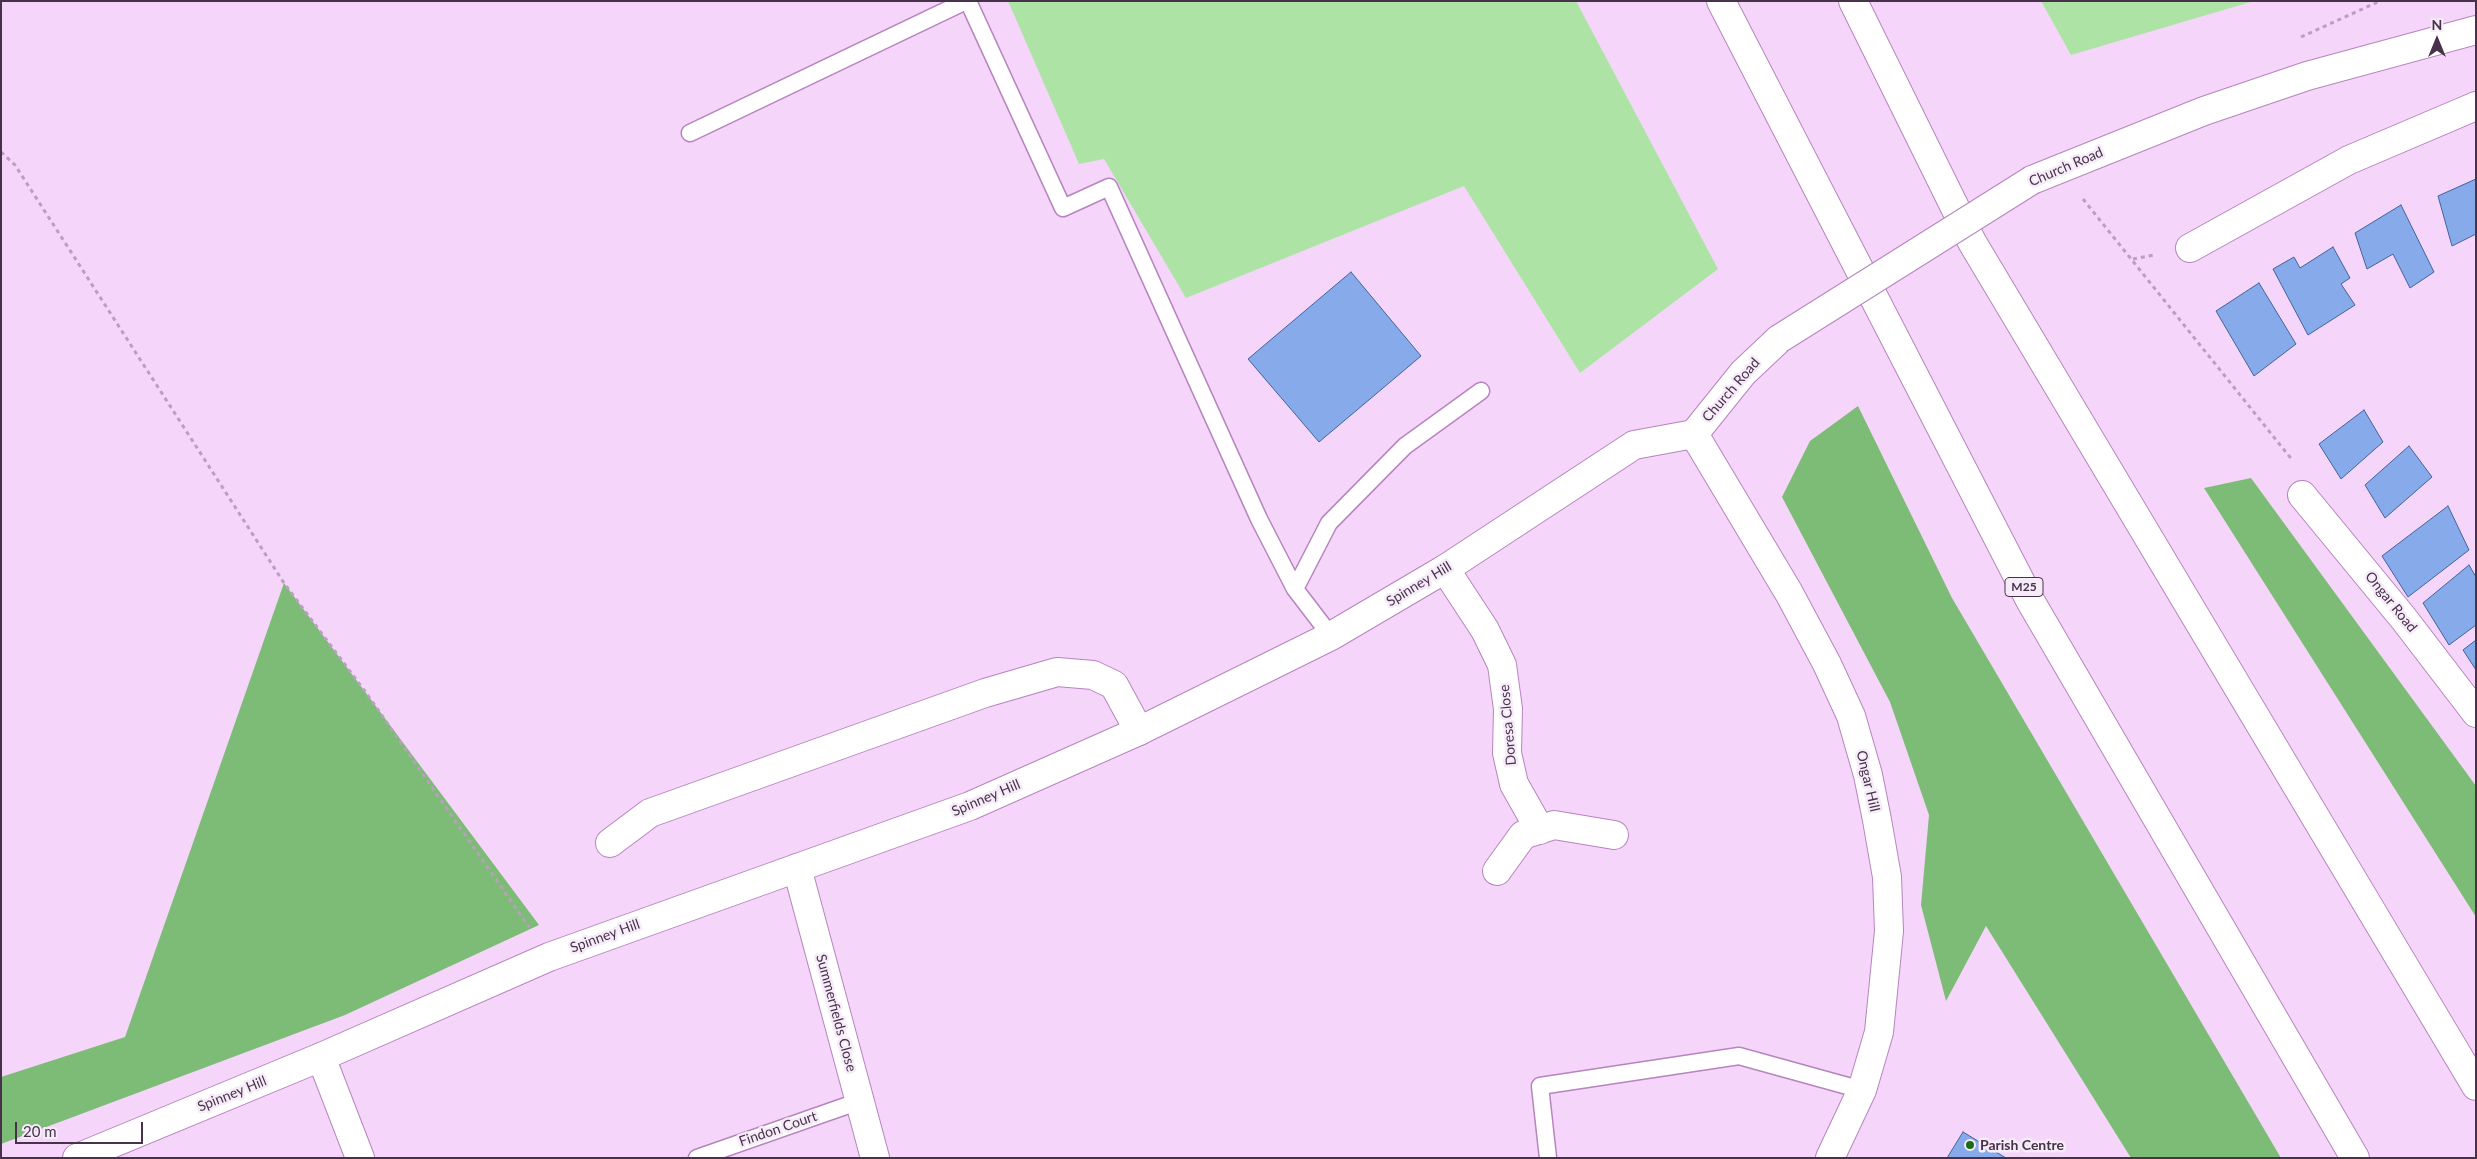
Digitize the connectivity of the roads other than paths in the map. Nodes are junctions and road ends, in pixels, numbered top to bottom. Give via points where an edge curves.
1 (967, 1) edge
2 (1721, 1) edge
3 (1852, 1) edge
4 (2476, 30) edge
5 (2476, 106) edge
6 (690, 133) dead end
7 (2190, 248) dead end
8 (1481, 391) dead end
9 (1694, 434) junction
10 (2302, 495) road end
11 (1446, 569) junction
12 (1295, 589) junction
13 (1332, 636) junction
14 (2476, 713) edge
15 (1139, 731) junction
16 (1540, 830) junction
17 (1614, 836) dead end
18 (610, 843) dead end
19 (797, 868) junction
20 (1497, 871) dead end
21 (321, 1057) junction
22 (2476, 1086) edge
23 (1862, 1090) junction
24 (860, 1100) junction
25 (77, 1158) edge
26 (360, 1158) edge
27 (697, 1158) edge
28 (875, 1158) edge
29 (1548, 1158) edge
30 (1830, 1158) edge
31 (2355, 1158) edge

1 - 6 lane
1 - 12 lane via 1063,208 1109,187 1259,519
2 - 31 main road, M25 via 2031,602
3 - 22 main road via 1972,242
4 - 9 main road, Church Road, bridge via 2307,76 2213,108 2032,180 1779,339 1743,373
5 - 7 main road via 2350,160
8 - 12 lane via 1405,446 1329,523
9 - 11 main road, Spinney Hill via 1634,445
9 - 23 main road, Ongar Hill via 1789,593 1827,664 1851,716 1868,775 1887,877 1889,931 1879,1032
10 - 14 main road, Ongar Road
11 - 13 main road, Spinney Hill
11 - 16 main road, Doresa Close via 1485,630 1502,665 1508,709 1507,752 1512,776
12 - 13 lane
13 - 15 main road, Spinney Hill
15 - 18 main road via 1114,685 1093,675 1057,672 985,693 650,814
15 - 19 main road, Spinney Hill via 970,806
16 - 17 main road via 1554,825
16 - 20 main road via 1523,836
19 - 21 main road, Spinney Hill via 549,957
19 - 24 main road, Summerfields Close
21 - 25 main road, Spinney Hill
21 - 26 main road
23 - 29 lane via 1739,1056 1540,1086
23 - 30 main road, Ongar Hill
24 - 27 lane, Findon Court
24 - 28 main road, Summerfields Close

